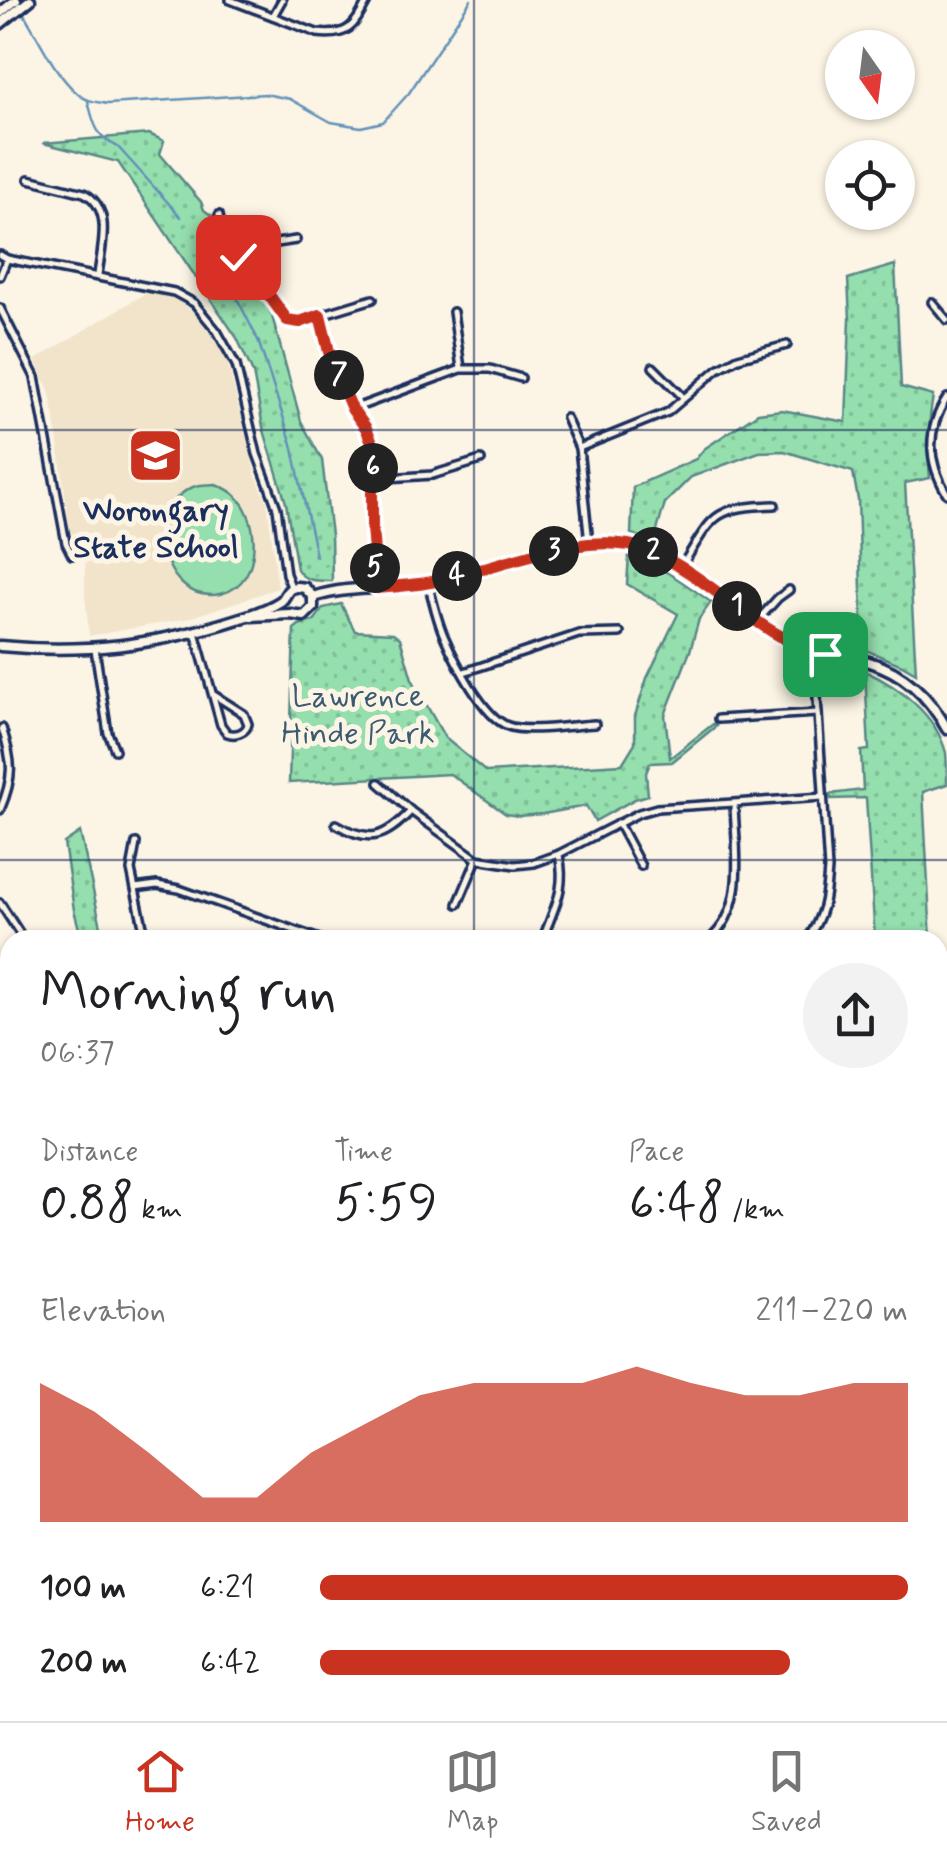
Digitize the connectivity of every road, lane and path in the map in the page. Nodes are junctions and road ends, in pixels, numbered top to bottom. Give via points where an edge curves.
1 (16, 0) edge
2 (30, 0) edge
3 (230, 0) edge
4 (282, 0) edge
5 (368, 0) edge
6 (0, 13) edge
7 (273, 16) junction
8 (0, 24) edge
9 (30, 179) dead end
10 (219, 216) dead end
11 (296, 240) dead end
12 (0, 255) edge
13 (238, 257) junction
14 (8, 259) junction
15 (0, 276) edge
16 (98, 276) junction
17 (373, 299) dead end
18 (932, 302) dead end
19 (0, 308) edge
20 (453, 312) dead end
21 (320, 315) junction
22 (947, 320) edge
23 (787, 345) dead end
24 (653, 366) dead end
25 (461, 369) junction
26 (521, 378) dead end
27 (684, 398) junction
28 (947, 398) edge
29 (352, 409) junction
30 (566, 418) dead end
31 (579, 448) junction
32 (481, 460) dead end
33 (372, 479) junction
34 (947, 494) edge
35 (775, 505) dead end
36 (589, 543) junction
37 (72, 555) dead end
38 (680, 568) junction
39 (428, 583) junction
40 (377, 588) junction
41 (292, 589) junction
42 (789, 590) dead end
43 (313, 596) junction
44 (284, 599) junction
45 (290, 614) junction
46 (246, 616) junction
47 (758, 620) junction
48 (195, 632) junction
49 (620, 634) dead end
50 (0, 646) edge
51 (95, 649) junction
52 (814, 651) junction
53 (463, 672) junction
54 (214, 695) junction
55 (818, 714) junction
56 (718, 719) dead end
57 (595, 724) dead end
58 (2, 728) edge
59 (947, 729) edge
60 (115, 750) dead end
61 (378, 783) dead end
62 (823, 797) junction
63 (2, 798) edge
64 (734, 804) junction
65 (0, 810) edge
66 (411, 810) junction
67 (618, 823) junction
68 (336, 824) dead end
69 (136, 843) dead end
70 (559, 854) junction
71 (476, 859) junction
72 (641, 866) dead end
73 (136, 888) junction
74 (0, 904) edge
75 (458, 904) dead end
76 (17, 930) edge
77 (144, 930) edge
78 (292, 930) edge
79 (546, 930) edge
80 (719, 930) edge
81 (812, 930) edge

1 - 6 street
2 - 8 street
3 - 7 street
4 - 7 street
5 - 7 street via 354,26 332,35
9 - 16 street via 84,193 98,205 104,223
10 - 13 street
11 - 13 street
12 - 14 street
13 - 21 street via 287,320
14 - 15 street
14 - 16 street
16 - 41 street via 174,292 194,303 230,352 274,498
17 - 21 street
18 - 22 street
19 - 37 street via 35,377
20 - 25 street
21 - 29 street
23 - 27 street via 718,368
24 - 27 street
25 - 26 street
25 - 29 street
27 - 31 street via 668,412
28 - 34 street via 931,435
29 - 33 street via 372,442
30 - 31 street
31 - 36 street
32 - 33 street via 432,475
33 - 40 street
35 - 38 street via 734,508 716,517
36 - 38 street via 633,546
36 - 39 street
38 - 47 street
39 - 40 street
39 - 53 street
40 - 43 street
41 - 43 street via 305,588
41 - 44 street
42 - 47 street
43 - 45 street via 306,615
44 - 45 street
44 - 46 street
45 - 46 street
46 - 48 street
47 - 52 street
48 - 51 street
48 - 54 street
49 - 53 street via 579,634
50 - 51 street
51 - 60 street
52 - 55 street
52 - 59 street via 897,674
53 - 57 street via 504,725
54 - 54 street via 227,734 242,732 248,724 244,714
55 - 56 street
55 - 62 street
58 - 63 street via 12,766
61 - 66 street
62 - 64 street
62 - 81 street via 826,902
63 - 65 street
64 - 67 street via 657,808
64 - 80 street via 735,894
66 - 68 street via 387,833 373,836 356,836
66 - 71 street
67 - 70 street
67 - 72 street
69 - 73 street
70 - 71 street via 515,865
70 - 79 street via 562,886
71 - 75 street
73 - 77 street
73 - 78 street via 179,888
74 - 76 street

